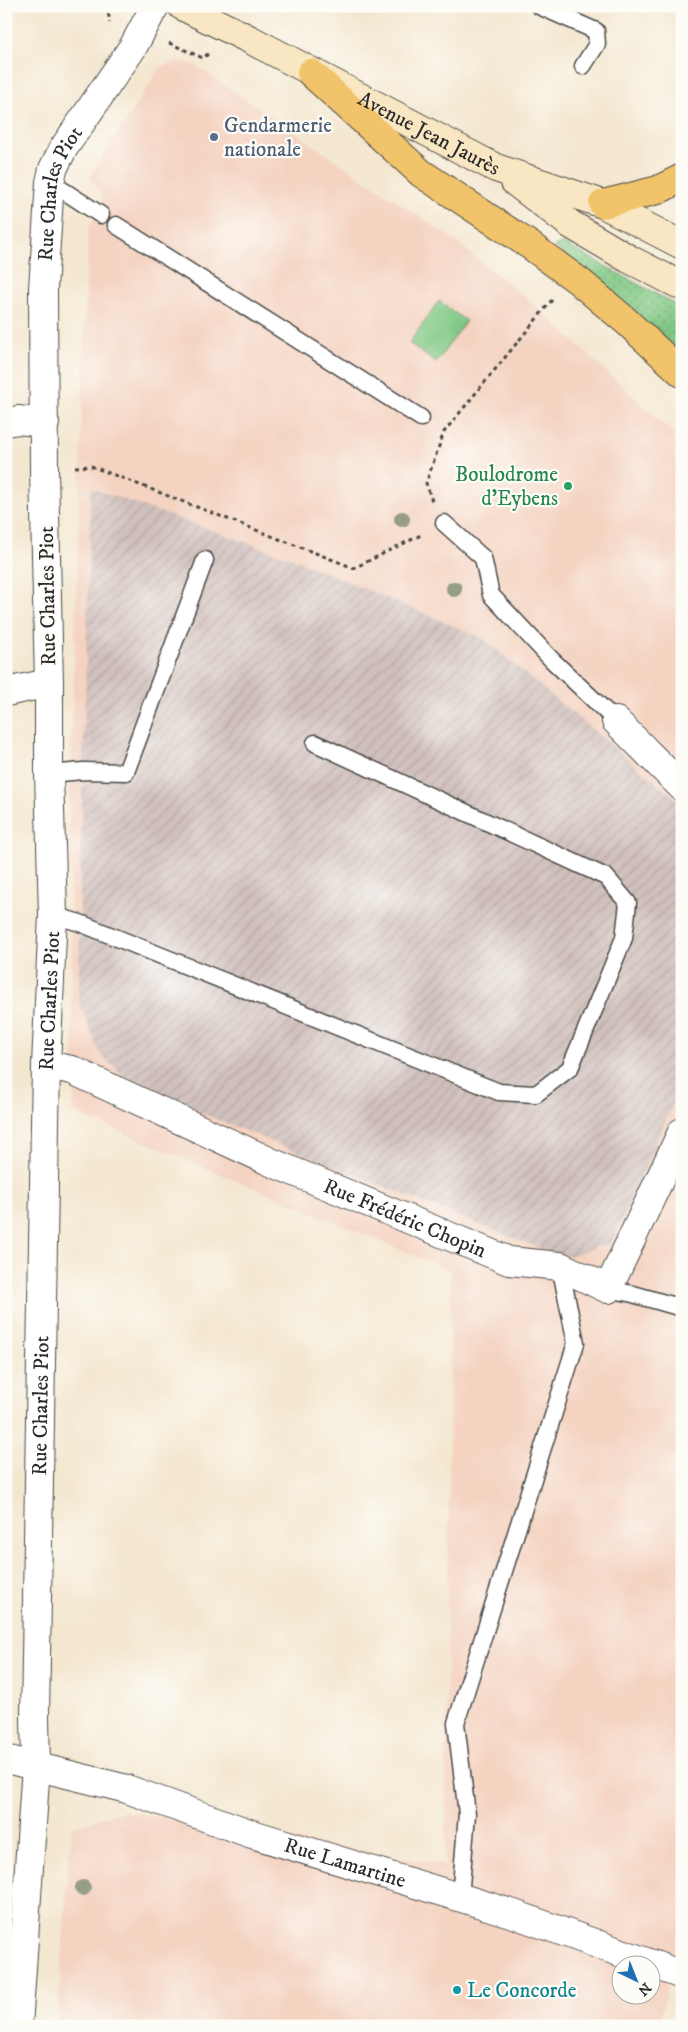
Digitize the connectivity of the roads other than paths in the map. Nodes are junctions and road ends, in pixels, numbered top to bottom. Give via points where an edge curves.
1 (155, 6) edge
2 (182, 6) edge
3 (539, 6) edge
4 (583, 66) dead end
5 (311, 73) junction
6 (496, 168) junction
7 (682, 178) edge
8 (50, 182) junction
9 (602, 204) junction
10 (101, 215) dead end
11 (116, 225) dead end
12 (682, 245) edge
13 (682, 286) edge
14 (682, 373) edge
15 (420, 418) dead end
16 (6, 422) edge
17 (45, 423) junction
18 (444, 523) road end
19 (205, 560) dead end
20 (49, 683) junction
21 (6, 692) edge
22 (616, 721) joint
23 (315, 743) dead end
24 (49, 774) junction
25 (682, 787) edge
26 (53, 915) junction
27 (46, 1065) junction
28 (682, 1132) edge
29 (560, 1266) junction
30 (608, 1289) junction
31 (682, 1308) edge
32 (6, 1760) edge
33 (36, 1766) junction
34 (460, 1898) junction
35 (682, 1975) edge
36 (18, 2026) edge

1 - 8 street, Rue Charles Piot via 133,47 63,148
2 - 5 main road, Avenue Jean Jaurès
3 - 4 lane via 596,31 597,44
5 - 6 main road, Avenue Jean Jaurès
5 - 14 highway via 420,173 580,282
6 - 9 main road, Avenue Jean Jaurès
6 - 13 main road via 570,224
7 - 9 highway via 658,190
8 - 10 lane
8 - 17 street, Rue Charles Piot via 43,288
9 - 12 main road, Avenue Jean Jaurès
11 - 15 lane
16 - 17 street
17 - 20 street, Rue Charles Piot
18 - 22 lane via 483,558 492,595 552,660
19 - 24 lane via 126,772
20 - 21 street
20 - 24 street, Rue Charles Piot
22 - 25 street
23 - 26 lane via 606,877 628,902 624,938 570,1068 536,1094 498,1092 80,923
24 - 26 street, Rue Charles Piot
26 - 27 street, Rue Charles Piot
27 - 29 street, Rue Frédéric Chopin via 72,1070 273,1163 509,1260
27 - 33 street, Rue Charles Piot
28 - 30 street
29 - 30 street, Rue Frédéric Chopin
29 - 34 lane via 576,1343 456,1724 467,1814
30 - 31 lane
32 - 33 street, Rue Lamartine
33 - 34 street, Rue Lamartine via 127,1789 249,1833
33 - 36 street, Rue Charles Piot
34 - 35 street, Rue Lamartine via 514,1914

